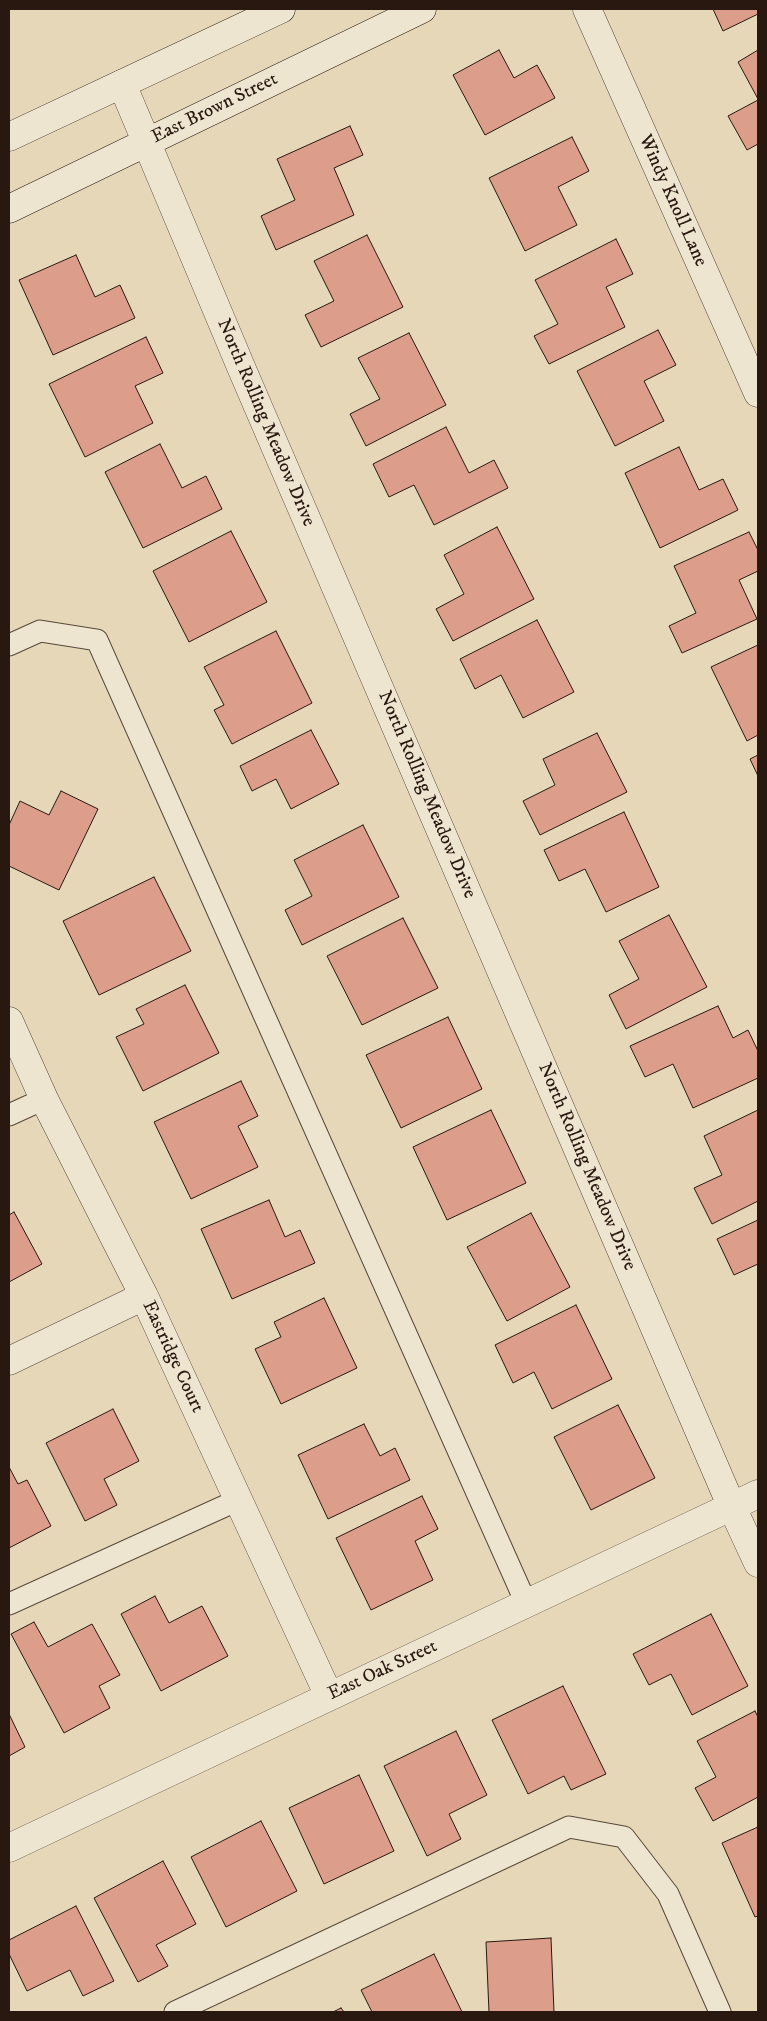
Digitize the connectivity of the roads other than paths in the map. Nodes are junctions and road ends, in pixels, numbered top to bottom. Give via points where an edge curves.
1 (281, 9) edge
2 (422, 9) edge
3 (587, 9) edge
4 (122, 84) junction
5 (9, 137) edge
6 (145, 142) junction
7 (9, 208) edge
8 (758, 393) edge
9 (9, 645) edge
10 (9, 1021) edge
11 (44, 1099) junction
12 (9, 1114) edge
13 (144, 1296) junction
14 (9, 1361) edge
15 (758, 1494) edge
16 (238, 1500) junction
17 (732, 1506) junction
18 (758, 1563) edge
19 (526, 1603) junction
20 (9, 1604) edge
21 (329, 1696) junction
22 (9, 1848) edge
23 (175, 2012) edge
24 (720, 2012) edge

1 - 4 street
2 - 6 street, East Brown Street
3 - 8 street, Windy Knoll Lane
4 - 5 street
4 - 6 street, North Rolling Meadow Drive
6 - 7 street, East Brown Street
6 - 17 street, North Rolling Meadow Drive
9 - 19 lane via 40,631 97,640
10 - 11 street, Eastridge Court
11 - 12 lane
11 - 13 street, Eastridge Court
13 - 14 street
13 - 16 street, Eastridge Court
15 - 17 street, East Oak Street
16 - 20 lane
16 - 21 street, Eastridge Court
17 - 18 street, North Rolling Meadow Drive
17 - 19 street, East Oak Street
19 - 21 street, East Oak Street
21 - 22 street, East Oak Street
23 - 24 lane via 569,1827 624,1837 668,1894

